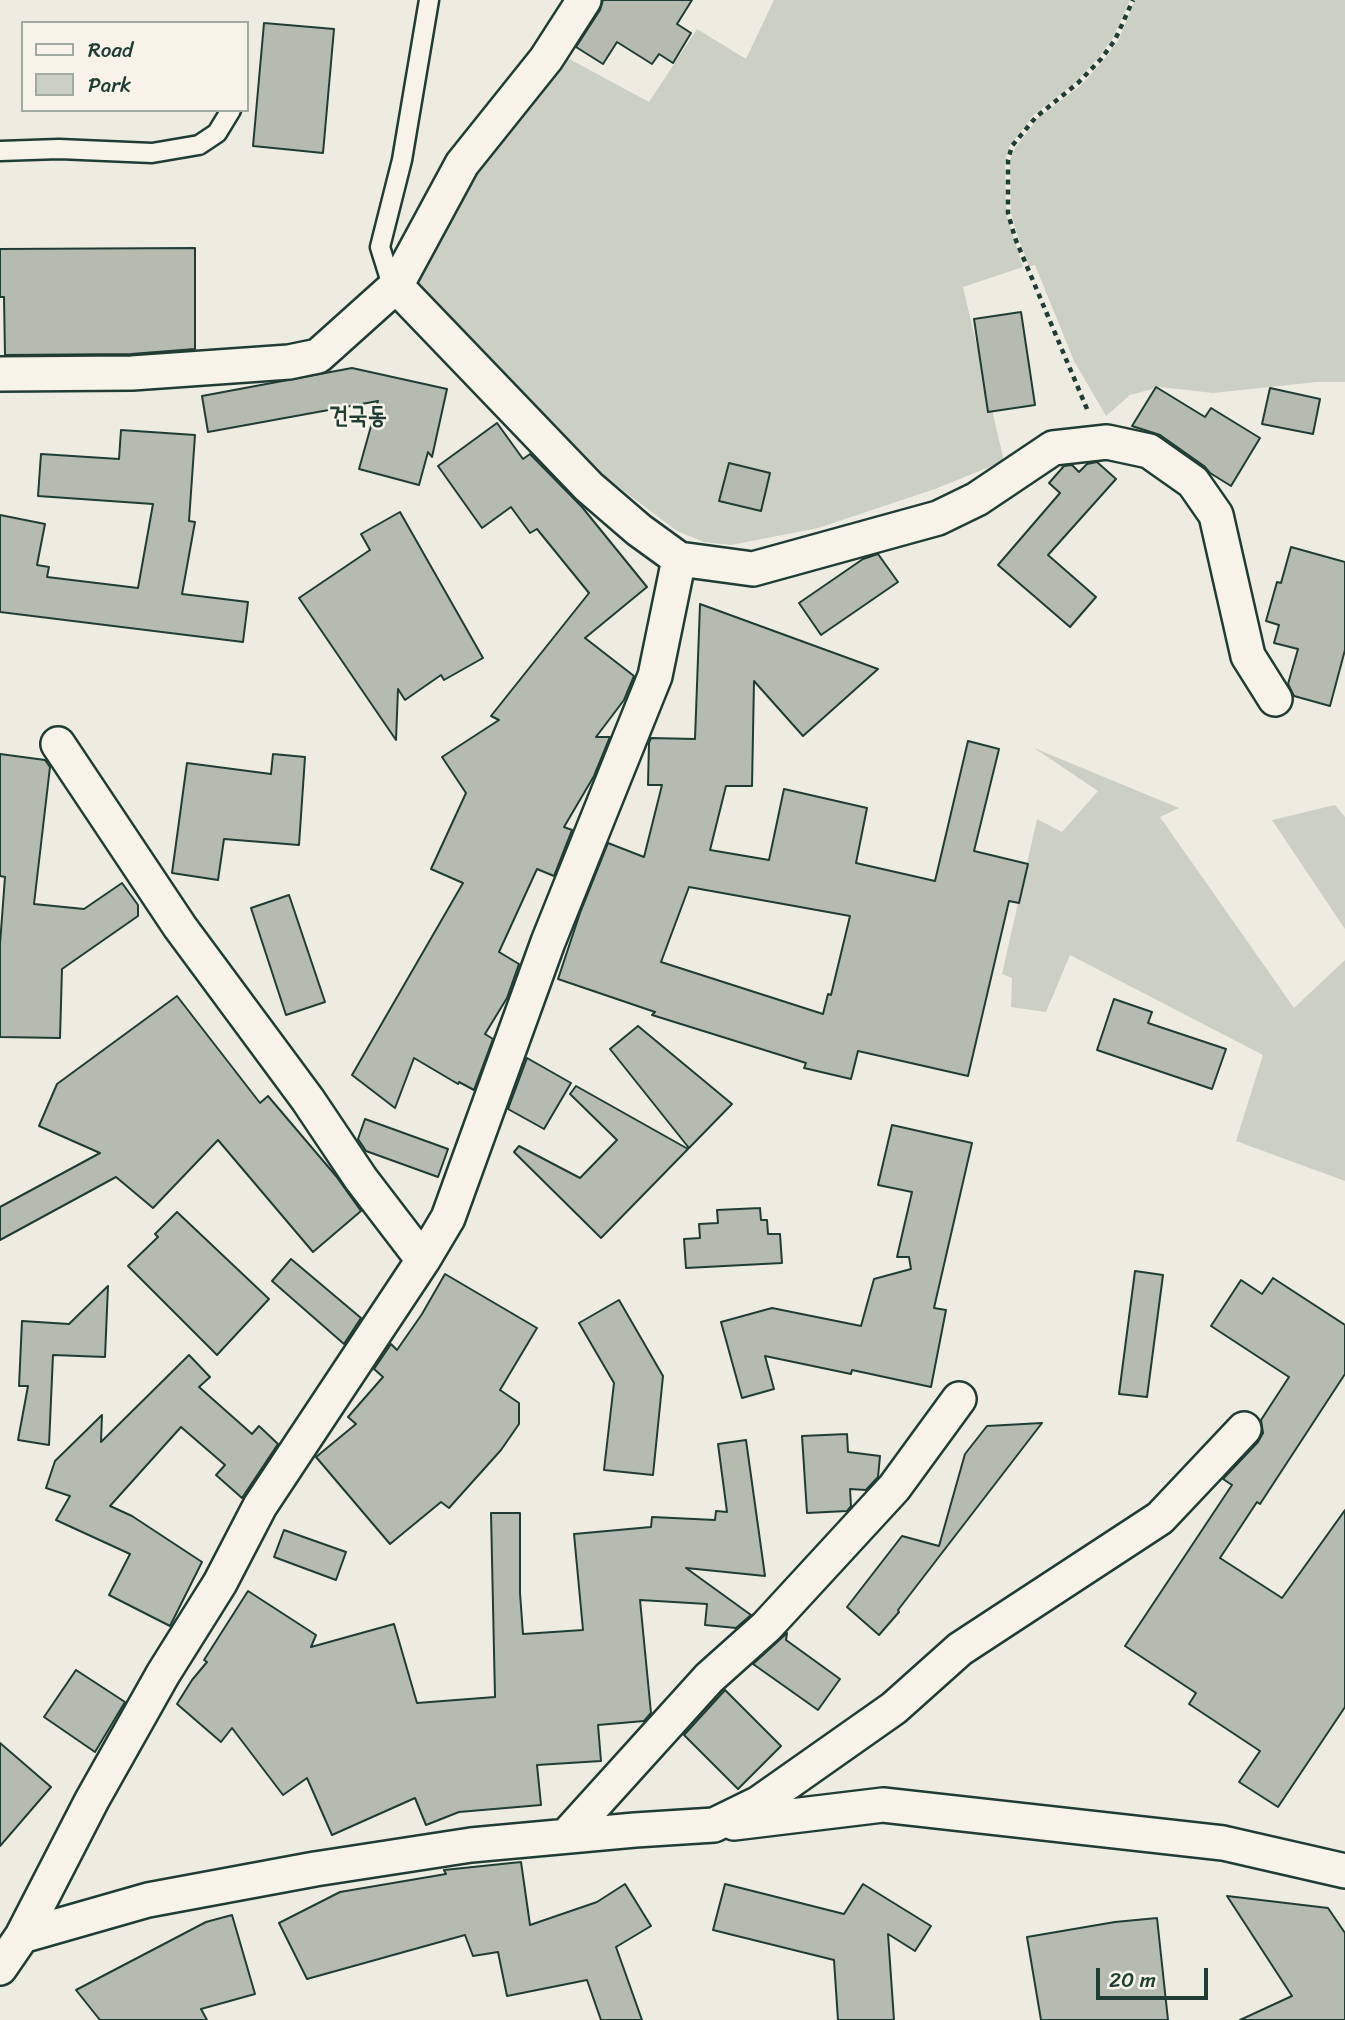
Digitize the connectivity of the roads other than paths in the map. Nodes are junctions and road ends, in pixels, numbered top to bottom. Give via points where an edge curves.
1 (429, 0) edge
2 (584, 0) edge
3 (230, 112) edge
4 (0, 151) edge
5 (396, 286) junction
6 (0, 374) edge
7 (678, 559) junction
8 (1275, 699) dead end
9 (58, 744) dead end
10 (423, 1260) junction
11 (959, 1399) dead end
12 (1244, 1429) dead end
13 (714, 1825) junction
14 (566, 1836) junction
15 (1345, 1871) edge
16 (22, 1936) junction
17 (0, 1968) edge

1 - 5 lane via 402,160 380,247
2 - 5 street via 546,60 462,164
3 - 4 lane via 217,133 188,147 152,153
5 - 6 street via 318,356 132,373
5 - 7 street via 589,487
7 - 8 street via 753,569 938,518 977,499 1053,448 1107,442 1149,451 1193,482 1216,515 1248,656
7 - 10 street via 655,676 548,942 448,1217
9 - 10 street via 180,928
10 - 16 street via 260,1506 92,1800
11 - 14 street via 894,1488 766,1627 709,1678
12 - 13 street via 1160,1518 960,1649 894,1708 759,1803
13 - 14 street
13 - 15 street via 883,1805 1223,1843
14 - 16 street via 471,1845 148,1900
16 - 17 street

